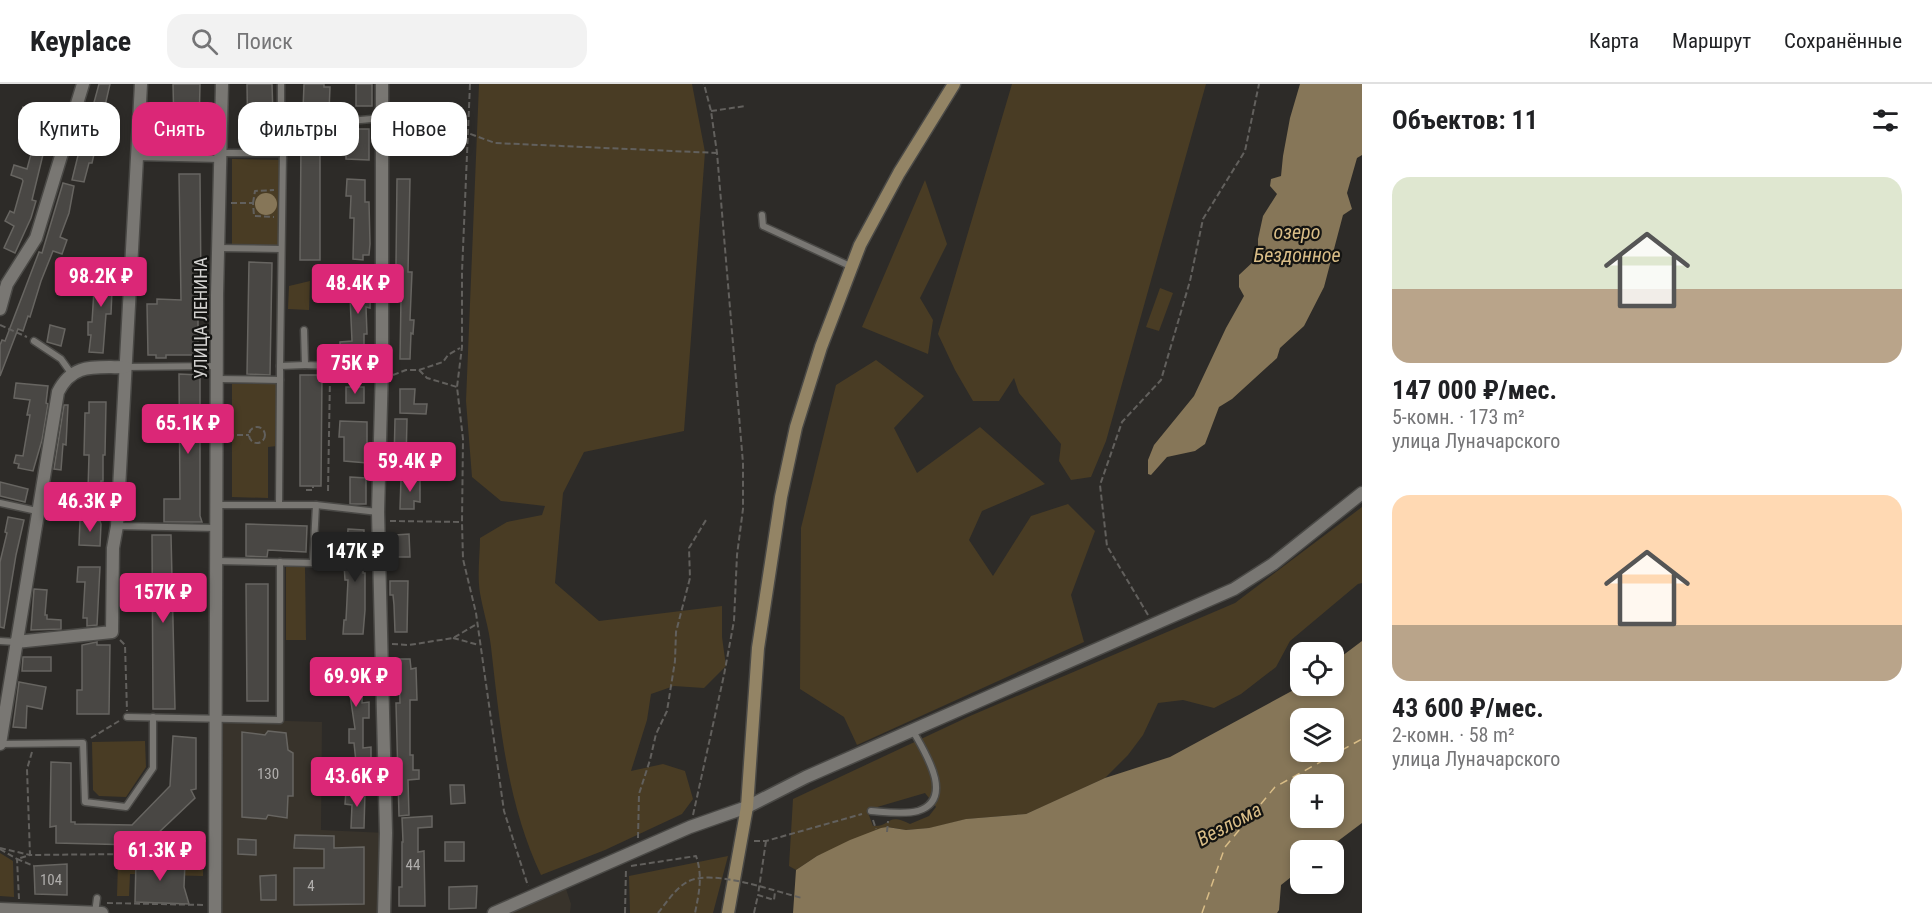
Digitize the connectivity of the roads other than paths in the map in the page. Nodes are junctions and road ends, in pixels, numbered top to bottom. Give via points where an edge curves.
1 (83, 84) edge
2 (141, 84) edge
3 (222, 84) edge
4 (281, 84) edge
5 (382, 84) edge
6 (954, 84) edge
7 (222, 102) edge
8 (281, 102) edge
9 (382, 102) edge
10 (220, 156) joint
11 (283, 156) edge
12 (382, 156) edge
13 (137, 157) junction
14 (762, 215) dead end
15 (218, 248) junction
16 (281, 249) junction
17 (850, 266) junction
18 (4, 282) edge
19 (0, 309) edge
20 (304, 330) dead end
21 (34, 341) road end
22 (305, 365) junction
23 (280, 366) junction
24 (125, 367) junction
25 (218, 372) junction
26 (382, 372) junction
27 (71, 373) junction
28 (280, 380) junction
29 (1362, 493) edge
30 (0, 503) edge
31 (279, 503) junction
32 (217, 505) junction
33 (316, 505) junction
34 (37, 510) junction
35 (378, 517) junction
36 (118, 522) junction
37 (217, 528) junction
38 (217, 561) junction
39 (280, 562) junction
40 (0, 641) edge
41 (16, 642) junction
42 (127, 717) road end
43 (153, 717) junction
44 (215, 719) junction
45 (913, 731) junction
46 (0, 744) edge
47 (747, 807) junction
48 (871, 812) road end
49 (98, 907) edge
50 (0, 909) edge
51 (211, 909) edge
52 (384, 913) edge
53 (494, 913) edge
54 (728, 913) edge

1 - 18 street via 36,238
2 - 13 street
3 - 7 street, УЛИЦА ЛЕНИНА
4 - 8 lane
5 - 9 street
6 - 17 main road via 899,173
10 - 13 lane
10 - 15 street, УЛИЦА ЛЕНИНА
11 - 16 lane
12 - 26 street
13 - 24 street
14 - 17 lane via 763,226
15 - 16 lane
15 - 25 street, УЛИЦА ЛЕНИНА
16 - 23 lane
17 - 47 main road via 796,427 781,497 758,648
18 - 19 street
20 - 22 lane
21 - 27 lane via 61,359
22 - 23 lane
22 - 26 lane
23 - 28 lane
24 - 25 lane
24 - 27 street via 88,368
24 - 36 street
25 - 28 lane
25 - 32 street, УЛИЦА ЛЕНИНА
26 - 35 street
27 - 34 street via 58,392
28 - 31 lane
29 - 45 street via 1250,580
30 - 34 lane
31 - 32 lane
31 - 33 lane
32 - 37 street, УЛИЦА ЛЕНИНА
33 - 35 lane
33 - 39 lane via 313,563
34 - 36 lane
34 - 41 street
35 - 52 street via 386,833
36 - 37 lane
36 - 41 street via 113,548 112,632
37 - 38 street, УЛИЦА ЛЕНИНА
38 - 39 lane
38 - 44 street, УЛИЦА ЛЕНИНА
39 - 44 lane via 280,720
40 - 41 lane
41 - 46 street
42 - 43 lane
43 - 44 lane
43 - 46 lane via 153,768 126,807 85,802 83,743
44 - 51 street, УЛИЦА ЛЕНИНА
45 - 47 street
45 - 48 lane via 937,783 934,797 917,811
47 - 53 street via 690,827
47 - 54 main road
49 - 50 street

